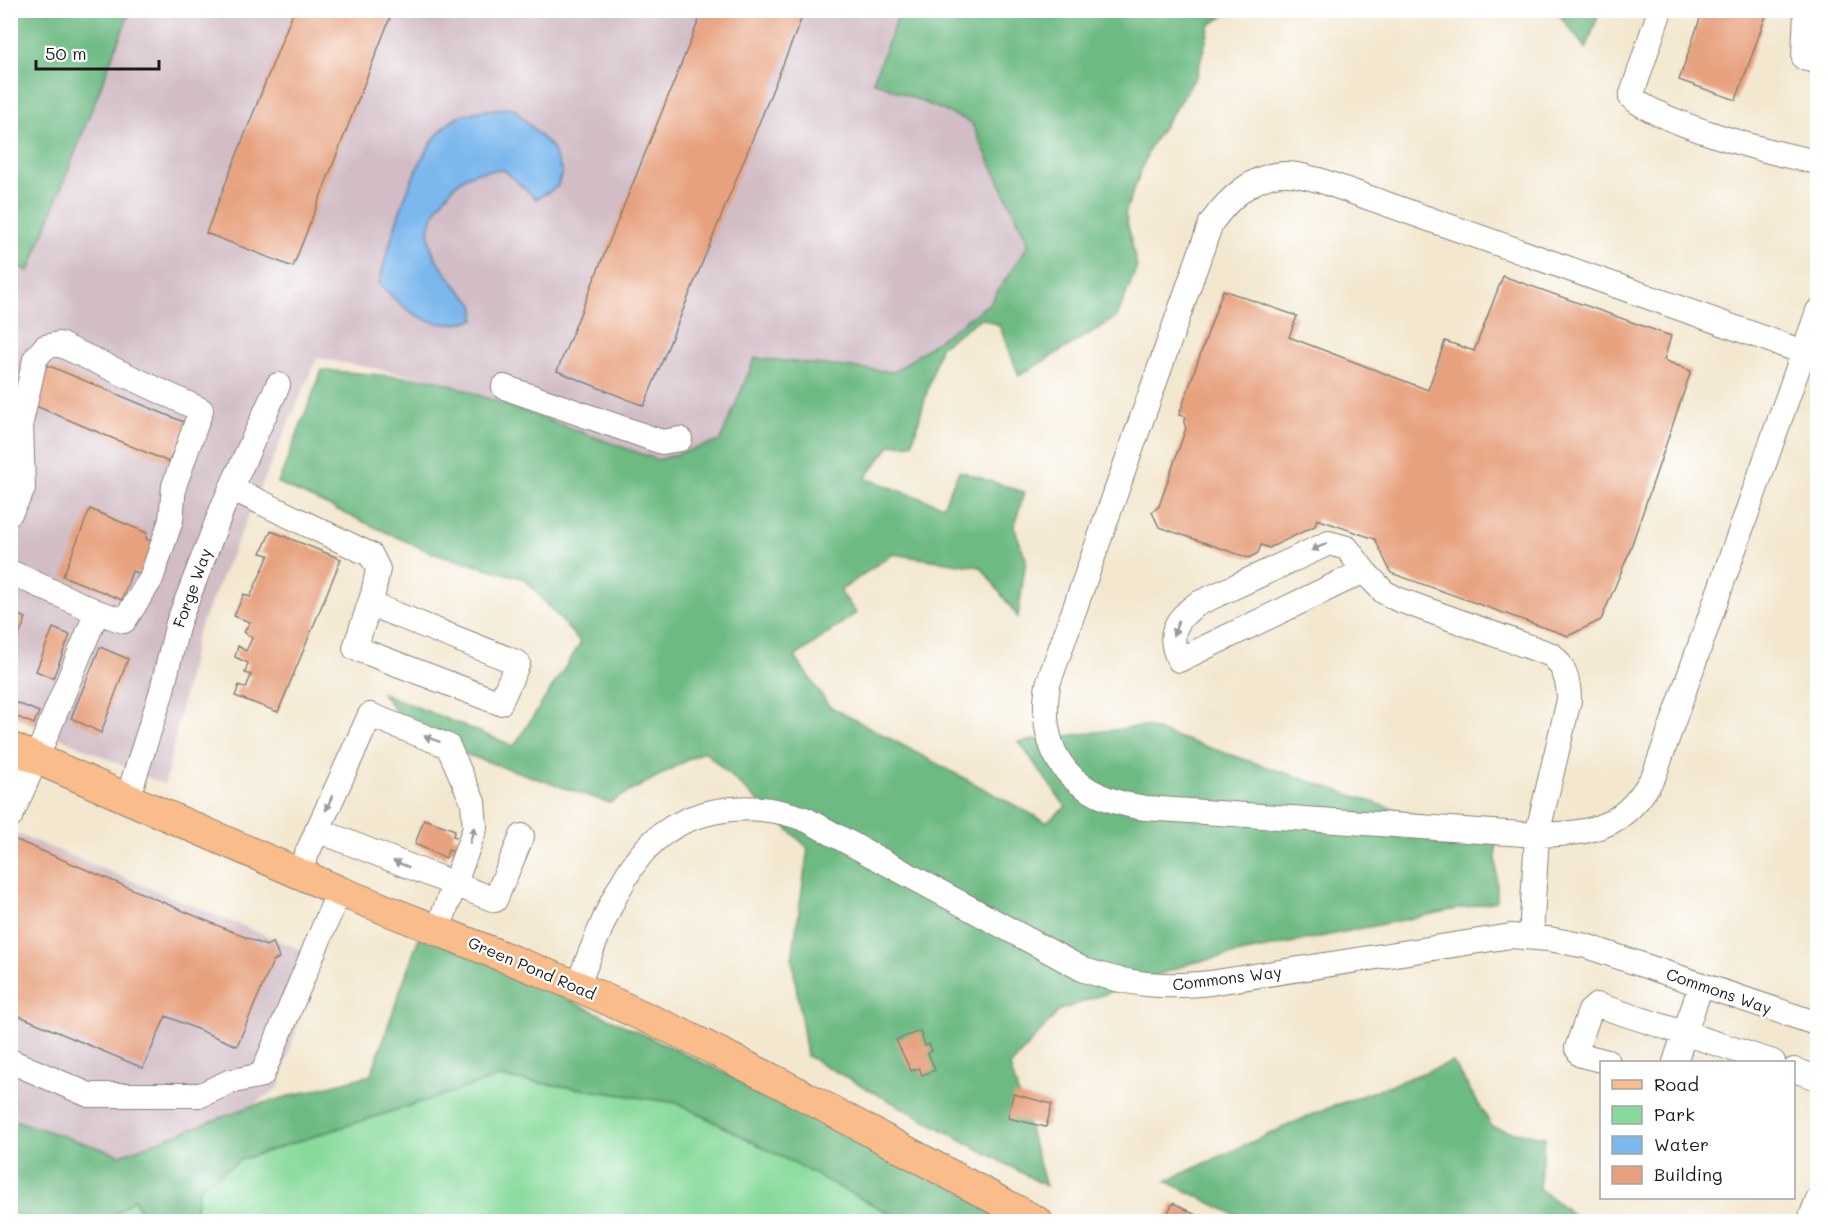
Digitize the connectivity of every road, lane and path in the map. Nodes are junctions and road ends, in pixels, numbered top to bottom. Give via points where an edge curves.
1 (1660, 10) edge
2 (1806, 10) edge
3 (1818, 62) edge
4 (1810, 160) edge
5 (1818, 311) edge
6 (1803, 352) junction
7 (279, 385) dead end
8 (504, 387) dead end
9 (680, 439) dead end
10 (231, 488) junction
11 (10, 513) edge
12 (1364, 571) junction
13 (10, 572) edge
14 (370, 604) junction
15 (98, 612) junction
16 (10, 747) edge
17 (37, 759) junction
18 (127, 800) junction
19 (10, 817) edge
20 (317, 830) junction
21 (1537, 835) junction
22 (522, 836) dead end
23 (298, 873) junction
24 (455, 885) junction
25 (339, 891) junction
26 (438, 929) junction
27 (1531, 937) junction
28 (1701, 985) junction
29 (577, 986) junction
30 (1818, 1024) edge
31 (1685, 1032) junction
32 (10, 1061) edge
33 (1604, 1061) edge
34 (1675, 1061) edge
35 (1770, 1061) edge
36 (1795, 1070) edge
37 (1818, 1078) edge
38 (1038, 1221) edge

1 - 4 street via 1631,97 1643,107 1712,133
2 - 3 street via 1804,58
5 - 6 street
6 - 21 street via 1655,773 1643,796 1623,816 1590,831
6 - 21 street via 1319,180 1287,174 1270,176 1226,202 1211,223 1048,684 1045,720 1048,739 1058,760 1079,785 1128,806
7 - 10 street, Forge Way
8 - 9 street via 662,442
10 - 14 street via 371,555 378,569
10 - 18 street, Forge Way via 178,623 162,694
11 - 15 street via 23,489 21,422 35,359 45,347 59,344 201,410 174,486 171,520 151,579 124,621
12 -> 12 street via 1347,548 1329,543 1208,599 1184,613 1174,627 1172,642 1179,660
12 - 21 street via 1384,592 1397,599 1552,655 1559,662 1567,678 1569,700
13 - 15 street
14 - 14 street via 518,663 500,703 356,648
15 - 17 street
16 - 17 main road, Green Pond Road
17 - 18 main road, Green Pond Road
17 - 19 street
18 - 23 main road, Green Pond Road
20 - 23 street
24 -> 20 street
24 -> 20 street via 475,828 473,802 448,746 370,715
21 - 27 street
22 - 24 street via 495,900
23 - 25 main road, Green Pond Road
24 - 26 street
25 - 26 main road, Green Pond Road
25 - 32 street via 262,1075 229,1082 201,1095 89,1095
26 - 29 main road, Green Pond Road
27 - 28 street, Commons Way via 1586,946
27 - 29 street, Commons Way via 1475,939 1210,983 1174,987 1134,984 1084,970 807,820 786,812 722,808 689,820 656,840 640,856 623,881
28 - 30 street, Commons Way
28 - 31 street
29 - 38 main road, Green Pond Road via 780,1083
31 - 33 street via 1597,1005 1590,1011 1577,1048 1581,1055
31 - 34 street
31 - 35 street
36 - 37 street

